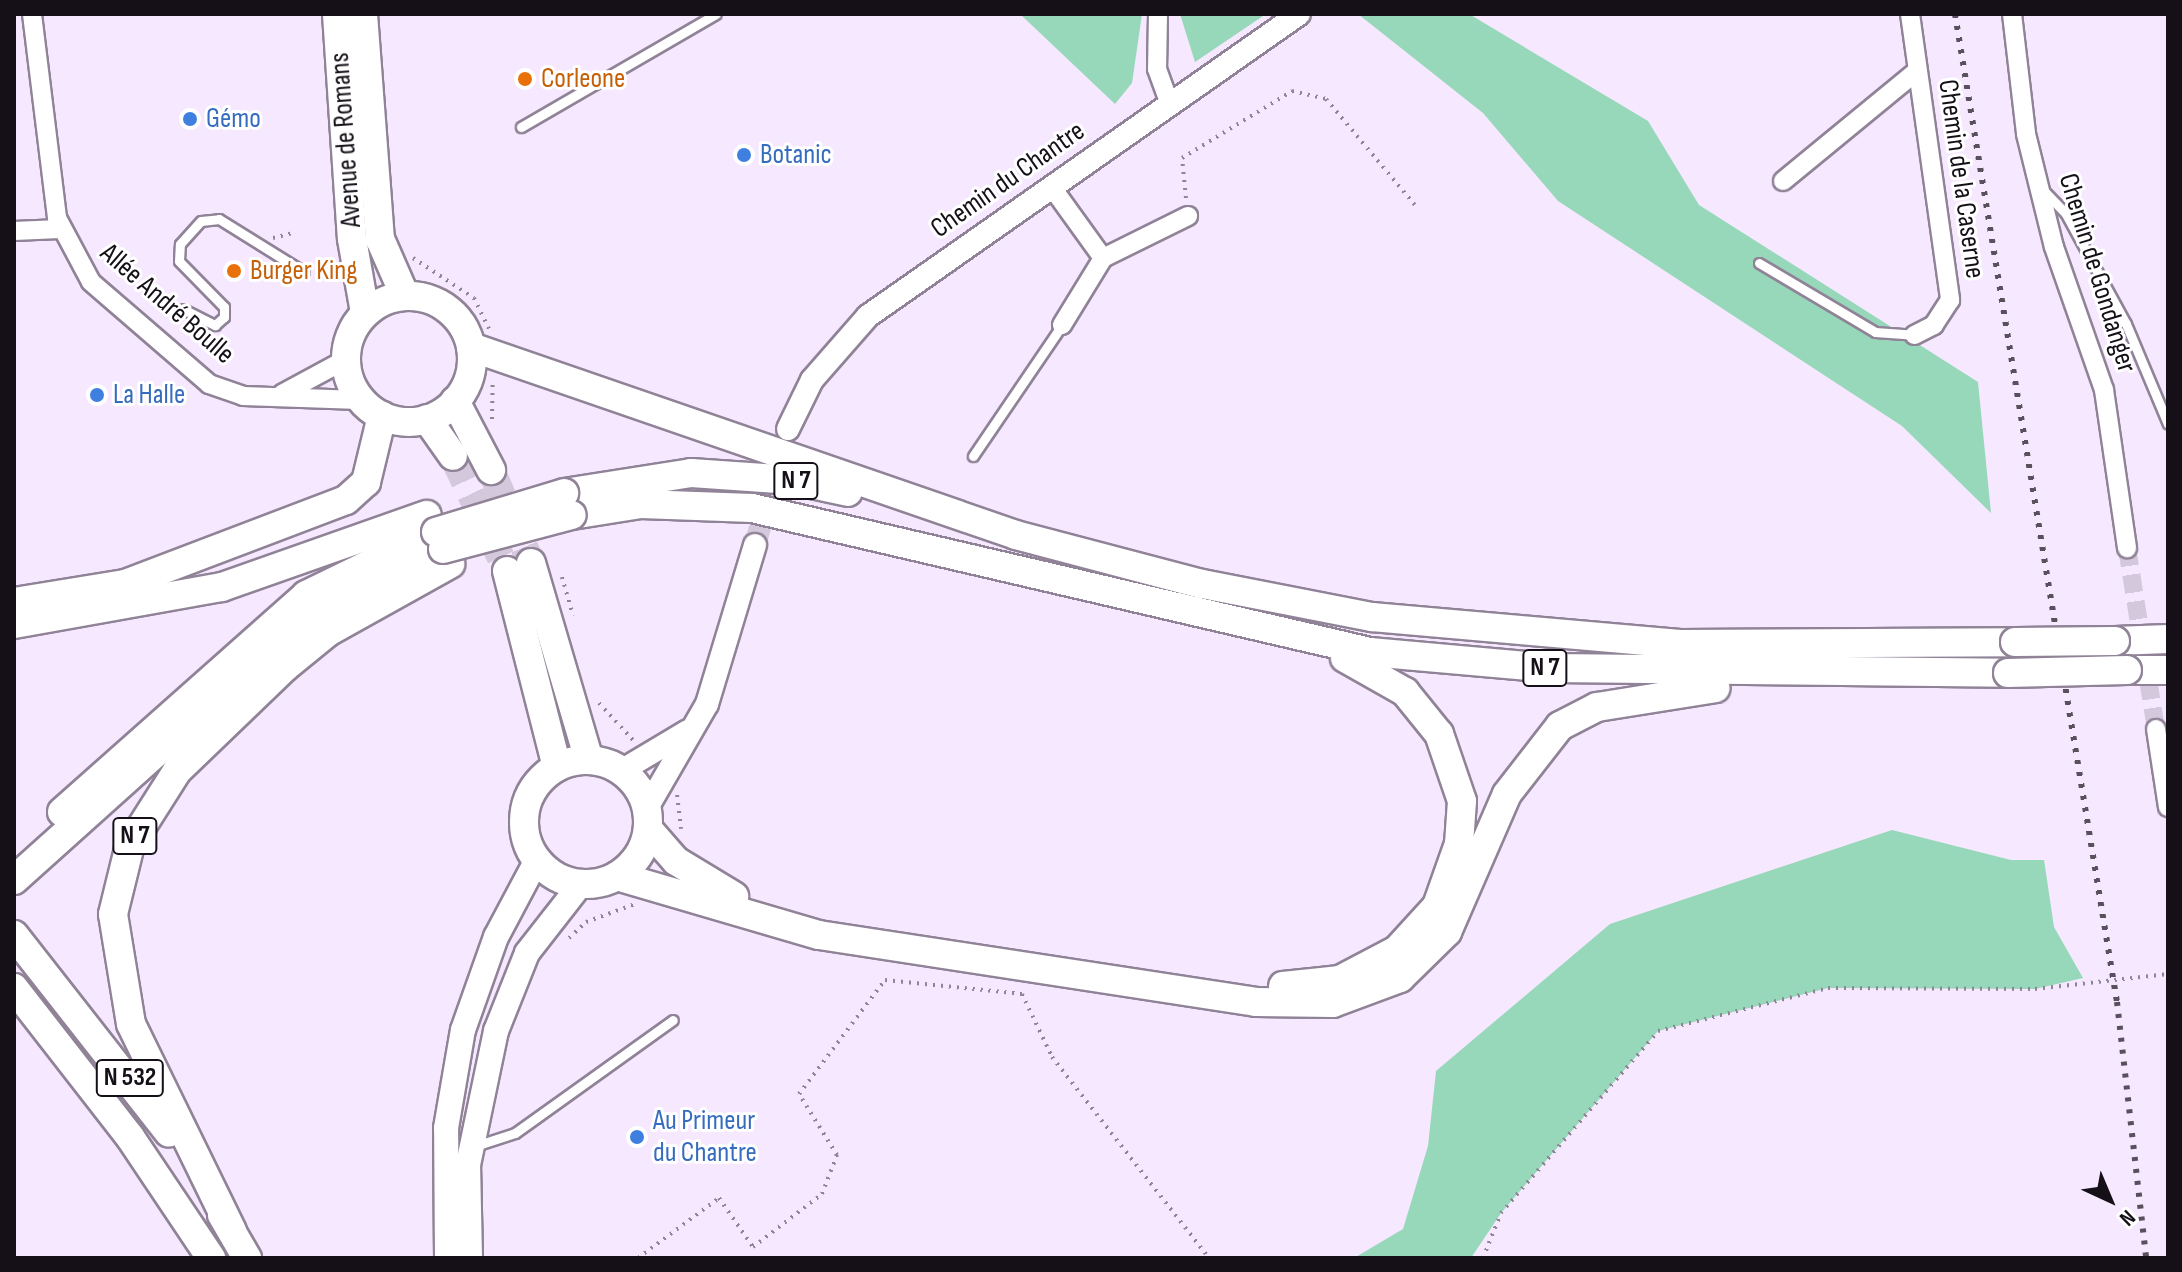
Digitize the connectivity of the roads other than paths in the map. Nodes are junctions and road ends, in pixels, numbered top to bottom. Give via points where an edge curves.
1 (32, 14) edge
2 (337, 14) edge
3 (363, 14) edge
4 (716, 14) edge
5 (1158, 14) edge
6 (1299, 14) edge
7 (1910, 14) edge
8 (2012, 14) edge
9 (1917, 71) junction
10 (1170, 104) junction
11 (521, 127) dead end
12 (1783, 181) dead end
13 (1051, 186) junction
14 (2043, 190) junction
15 (1188, 216) road end
16 (60, 229) junction
17 (14, 231) edge
18 (1103, 258) junction
19 (1759, 263) dead end
20 (304, 272) dead end
21 (405, 296) junction
22 (183, 309) dead end
23 (365, 313) junction
24 (1062, 325) joint
25 (1914, 335) joint
26 (471, 347) junction
27 (345, 360) junction
28 (282, 394) junction
29 (455, 401) junction
30 (371, 408) junction
31 (427, 419) junction
32 (2168, 424) edge
33 (788, 429) dead end
34 (453, 456) tunnel mouth
35 (973, 456) dead end
36 (491, 470) tunnel mouth
37 (564, 496) junction
38 (969, 520) junction
39 (439, 540) junction
40 (755, 545) tunnel mouth
41 (2127, 548) tunnel mouth
42 (14, 602) edge
43 (1225, 623) junction
44 (14, 624) edge
45 (2168, 639) edge
46 (2168, 670) edge
47 (1868, 676) junction
48 (692, 728) junction
49 (2156, 729) tunnel mouth
50 (589, 760) junction
51 (557, 767) junction
52 (621, 771) junction
53 (2168, 807) edge
54 (648, 818) junction
55 (537, 860) junction
56 (15, 871) edge
57 (617, 876) junction
58 (581, 884) junction
59 (14, 935) edge
60 (16, 991) edge
61 (673, 1020) dead end
62 (452, 1080) junction
63 (471, 1147) junction
64 (232, 1231) junction
65 (211, 1258) edge
66 (247, 1258) edge
67 (447, 1258) edge
68 (470, 1258) edge

1 - 16 street, Allée André Boulle
2 - 23 main road, Avenue de Romans via 352,239
3 - 21 main road, Avenue de Romans via 380,239
4 - 11 lane
5 - 10 street via 1157,69
6 - 10 street, Chemin du Chantre
7 - 9 street, Chemin de la Caserne
8 - 14 street, Chemin de Gondanger via 2026,134
9 - 12 street
9 - 25 street, Chemin de la Caserne via 1950,300 1934,325
10 - 13 street, Chemin du Chantre
13 - 18 street
13 - 33 street, Chemin du Chantre via 868,316 812,380
14 - 32 lane via 2066,214 2126,324
14 - 41 street, Chemin de Gondanger via 2054,247 2104,390
15 - 18 street
16 - 17 street
16 - 28 street, Allée André Boulle via 91,282 209,384 243,396
18 - 24 street
19 - 25 lane via 1875,332
20 - 22 lane via 219,219 201,221 180,244 179,261 224,307 224,317 215,325
21 - 23 main road
21 - 26 main road via 448,309
23 - 27 main road
24 - 35 lane
26 - 29 main road via 470,376
26 - 38 main road
27 - 28 street, Allée André Boulle
27 - 30 main road
28 - 30 street, Allée André Boulle
29 - 31 main road
29 - 36 main road
30 - 31 main road
30 - 42 main road via 375,457 357,493 228,550 125,584
31 - 34 main road
37 - 38 main road, N 7 via 691,473 793,480
37 - 39 main road, N 7, bridge
37 - 39 main road, N 7
37 - 43 main road, N 7 via 752,508
38 - 45 main road, N 7, bridge via 1202,584 1491,632 1680,644
39 - 44 main road, N 7 via 222,587
39 - 56 main road, N 7 via 285,637
39 - 64 main road, N 7 via 284,668 177,771 130,845 113,926 131,1024
40 - 48 street via 707,704
43 - 47 main road, N 7 via 1370,652 1536,667
43 - 54 main road via 1377,671 1423,709 1451,758 1463,821 1446,888 1413,936 1361,973 1310,985 1248,984 791,911 721,890 676,861
46 - 47 main road, N 7, bridge
47 - 57 main road, N 7 via 1659,692 1597,707 1560,726 1507,794 1447,932 1400,978 1333,1003 1256,1002 819,935 659,884
48 - 52 street
48 - 54 street
49 - 53 street
50 - 51 main road
50 - 51 main road via 532,566
50 - 52 main road
51 - 55 main road via 533,790 524,821
52 - 54 main road
54 - 57 main road via 643,848
55 - 58 main road
55 - 62 main road via 475,989
57 - 58 main road
58 - 63 main road via 512,982
59 - 64 main road, N 532 via 109,1050
60 - 65 main road, N 532 via 130,1137
61 - 63 lane via 511,1136
62 - 63 lane via 456,1147
62 - 67 main road via 444,1169
63 - 68 main road
64 - 66 main road, N 532

